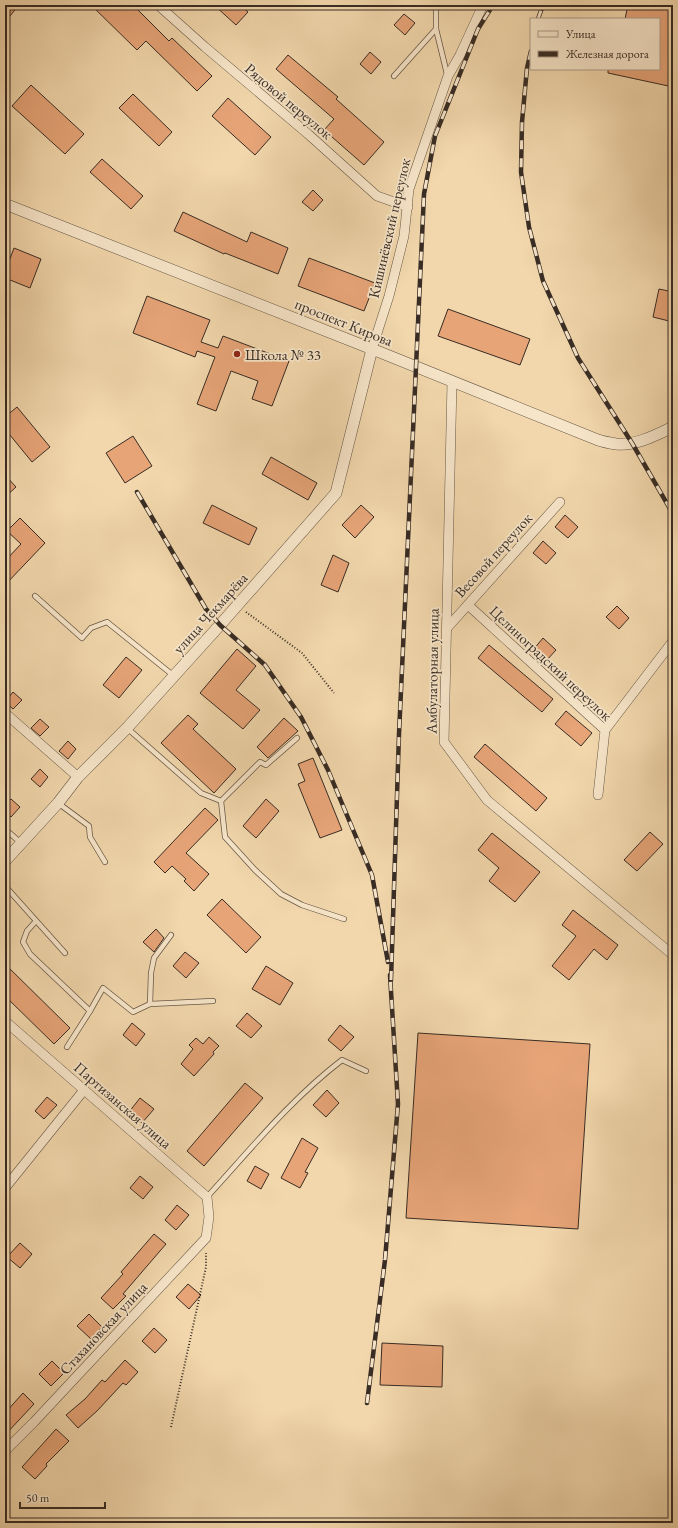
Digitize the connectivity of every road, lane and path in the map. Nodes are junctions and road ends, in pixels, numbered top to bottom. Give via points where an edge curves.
1 (158, 5) edge
2 (436, 5) edge
3 (483, 5) edge
4 (436, 29) junction
5 (394, 76) dead end
6 (448, 76) junction
7 (5, 204) edge
8 (408, 207) junction
9 (372, 349) junction
10 (452, 382) junction
11 (673, 427) edge
12 (560, 502) dead end
13 (35, 596) dead end
14 (468, 604) junction
15 (238, 605) junction
16 (447, 628) junction
17 (673, 641) edge
18 (174, 676) junction
19 (334, 693) dead end
20 (5, 714) edge
21 (127, 728) junction
22 (605, 730) junction
23 (297, 738) dead end
24 (78, 777) junction
25 (598, 795) dead end
26 (221, 801) junction
27 (58, 803) junction
28 (5, 829) edge
29 (21, 843) junction
30 (5, 861) edge
31 (105, 862) dead end
32 (5, 886) edge
33 (344, 919) dead end
34 (36, 920) junction
35 (171, 935) dead end
36 (65, 953) dead end
37 (673, 955) edge
38 (213, 1001) dead end
39 (150, 1004) junction
40 (90, 1011) junction
41 (5, 1021) edge
42 (67, 1047) dead end
43 (366, 1071) dead end
44 (84, 1090) junction
45 (5, 1188) edge
46 (207, 1197) junction
47 (206, 1238) junction
48 (171, 1427) dead end
49 (5, 1451) edge

1 - 8 street, Рядовой переулок via 377,196
2 - 4 lane
3 - 6 street, Кишинёвский переулок
4 - 5 lane
4 - 6 lane
6 - 8 street, Кишинёвский переулок via 409,189
7 - 9 street, проспект Кирова
8 - 9 street, Кишинёвский переулок via 404,236 389,296
9 - 10 street, проспект Кирова
9 - 15 street, улица Чекмарёва via 336,493
10 - 11 street, проспект Кирова via 598,440 617,444 650,438
10 - 16 street, Амбулаторная улица
12 - 14 street, Весовой переулок
13 - 18 lane via 82,638 92,628 107,622
14 - 16 street, Весовой переулок
14 - 22 street, Целиноградский переулок
15 - 18 street, улица Чекмарёва
15 - 19 path via 302,653
16 - 37 street, Амбулаторная улица via 444,742 487,800
17 - 22 street
18 - 21 street, улица Чекмарёва
20 - 24 street
21 - 24 street, улица Чекмарёва
21 - 26 lane via 201,793
22 - 25 street, Целиноградский переулок
23 - 26 lane via 266,765 260,762
24 - 27 street, улица Чекмарёва
26 - 33 lane via 225,837 255,870 281,894 302,905
27 - 29 street, улица Чекмарёва
27 - 31 lane via 89,826 90,837
28 - 29 lane
29 - 30 street, улица Чекмарёва
32 - 34 lane
34 - 36 lane
34 - 40 lane via 23,942 30,954
35 - 39 lane via 154,958
38 - 39 lane
39 - 40 lane via 132,1012 103,988
40 - 42 lane
41 - 44 street, Партизанская улица
43 - 46 lane via 342,1060 324,1073 271,1126
44 - 45 street
44 - 46 street, Партизанская улица
46 - 47 street via 209,1217
47 - 48 path via 206,1267
47 - 49 street, Стахановская улица

